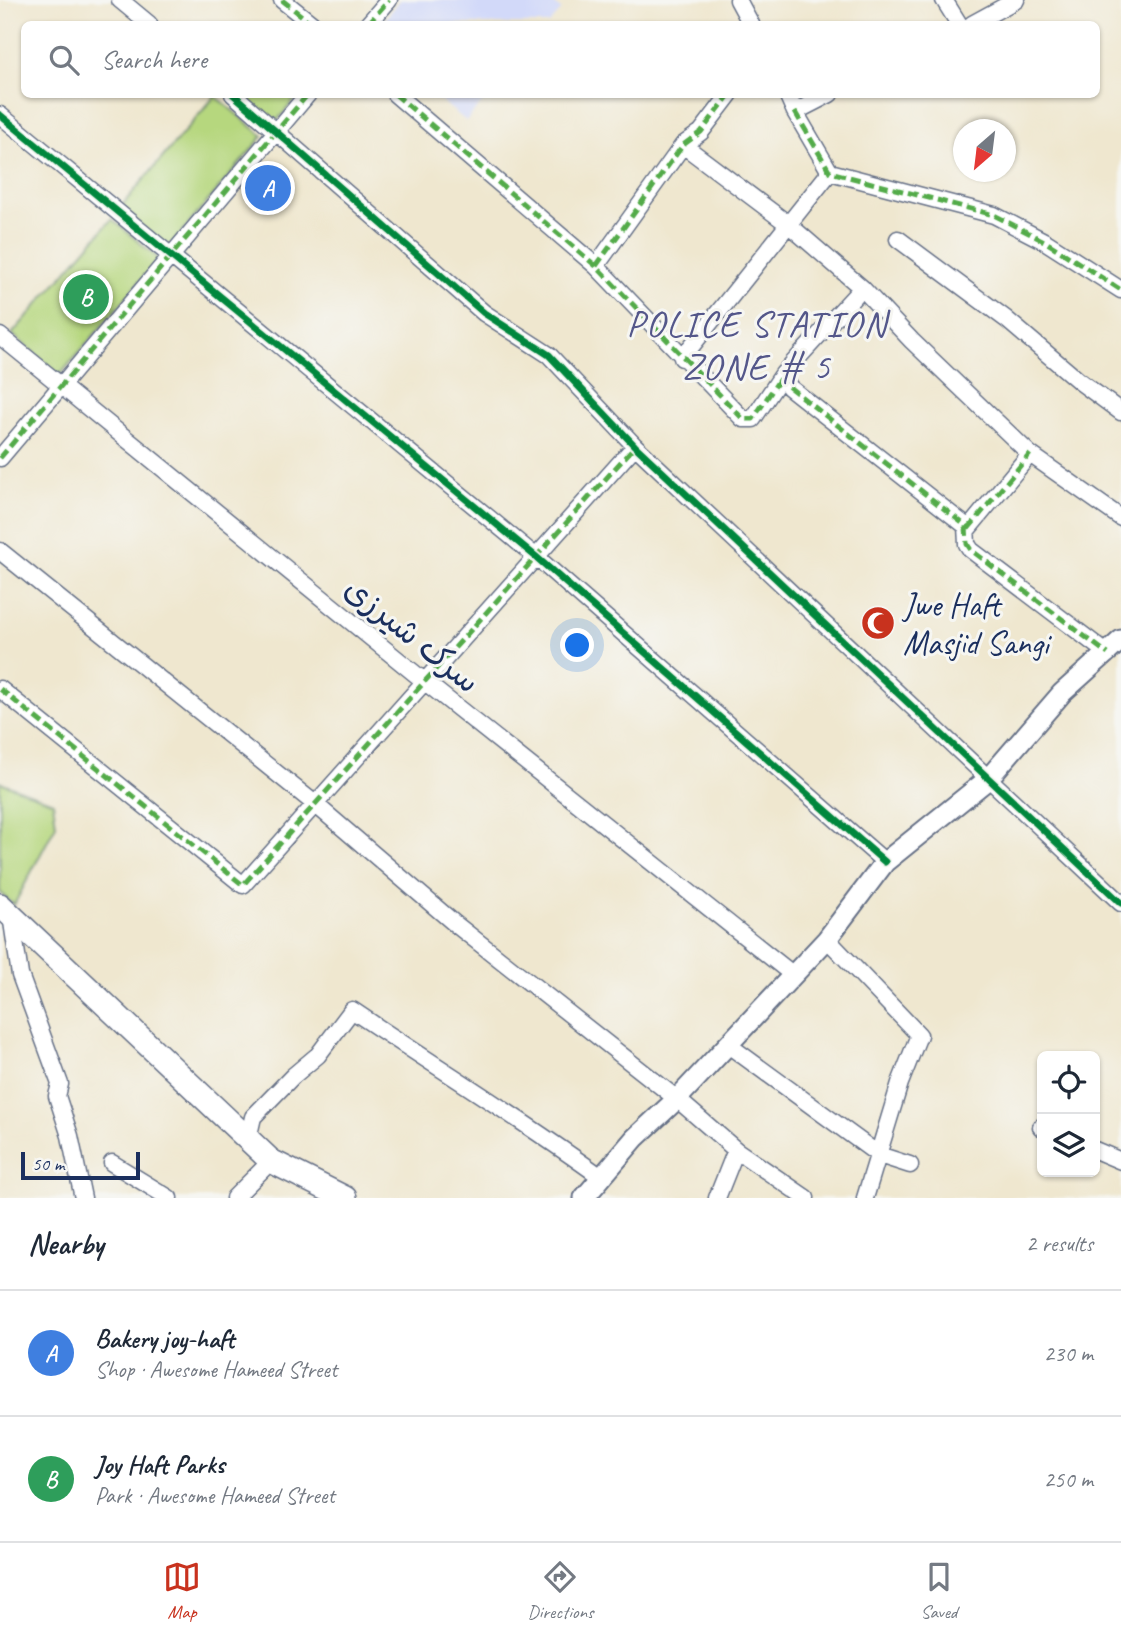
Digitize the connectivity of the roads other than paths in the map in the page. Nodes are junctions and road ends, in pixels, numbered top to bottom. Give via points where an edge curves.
1 (120, 0) edge
2 (282, 0) edge
3 (388, 0) edge
4 (738, 0) edge
5 (944, 0) edge
6 (1016, 0) edge
7 (145, 21) edge
8 (308, 21) edge
9 (370, 21) edge
10 (749, 21) edge
11 (957, 21) edge
12 (978, 21) edge
13 (238, 98) edge
14 (305, 98) edge
15 (401, 98) edge
16 (727, 98) edge
17 (789, 98) edge
18 (822, 98) edge
19 (795, 112) junction
20 (0, 115) edge
21 (277, 131) junction
22 (683, 145) junction
23 (830, 172) junction
24 (788, 224) junction
25 (898, 239) dead end
26 (172, 255) junction
27 (596, 266) junction
28 (862, 288) junction
29 (1121, 290) edge
30 (0, 336) edge
31 (682, 358) junction
32 (783, 374) junction
33 (62, 387) junction
34 (1121, 412) edge
35 (635, 446) junction
36 (1030, 454) junction
37 (0, 458) edge
38 (1121, 519) edge
39 (968, 528) junction
40 (0, 551) edge
41 (535, 556) junction
42 (1115, 647) edge
43 (424, 681) junction
44 (0, 689) edge
45 (987, 780) junction
46 (315, 804) junction
47 (885, 862) junction
48 (1121, 903) edge
49 (6, 910) edge
50 (827, 939) junction
51 (792, 974) junction
52 (727, 1044) junction
53 (677, 1099) junction
54 (248, 1139) junction
55 (736, 1150) junction
56 (1100, 1152) edge
57 (879, 1155) junction
58 (271, 1161) junction
59 (1121, 1161) edge
60 (112, 1163) dead end
61 (910, 1165) dead end
62 (601, 1177) junction
63 (83, 1198) edge
64 (169, 1198) edge
65 (234, 1198) edge
66 (345, 1198) edge
67 (584, 1198) edge
68 (717, 1198) edge
69 (806, 1198) edge
70 (865, 1198) edge

1 - 7 street
2 - 8 street
3 - 9 street
4 - 10 street
5 - 11 street
6 - 12 street
13 - 21 street
14 - 21 street
15 - 27 street
16 - 22 street via 701,132
17 - 19 street
18 - 19 street
19 - 23 street
20 - 26 street
21 - 26 street
21 - 35 street via 484,313 549,355
22 - 24 street
22 - 27 street
23 - 24 street
23 - 29 street via 994,215
24 - 28 street
24 - 31 street
25 - 34 street
26 - 33 street
26 - 41 street
27 - 31 street
28 - 32 street
28 - 36 street
30 - 33 street, سرک شیرزی
31 - 32 street via 749,421
32 - 39 street via 789,387
33 - 37 street
33 - 43 street, سرک شیرزی
35 - 41 street
35 - 45 street
36 - 38 street
36 - 39 street
39 - 42 street via 971,550
40 - 46 street
41 - 43 street
41 - 47 street
42 - 45 street via 1062,693
43 - 46 street
43 - 51 street, سرک شیرزی
44 - 46 street via 243,885
45 - 47 street
45 - 48 street
46 - 53 street via 454,923
47 - 50 street
49 - 54 main road
49 - 63 street via 20,975 60,1084 57,1096
50 - 51 street
50 - 57 street via 919,1035
51 - 52 street
52 - 53 street
52 - 57 street
53 - 55 street
53 - 62 street
54 - 58 main road
54 - 62 street via 253,1116 318,1055 352,1010 533,1127
55 - 68 street
55 - 69 street
56 - 59 street
57 - 61 street
57 - 70 street
58 - 65 street
58 - 66 main road
60 - 64 street
62 - 67 street

